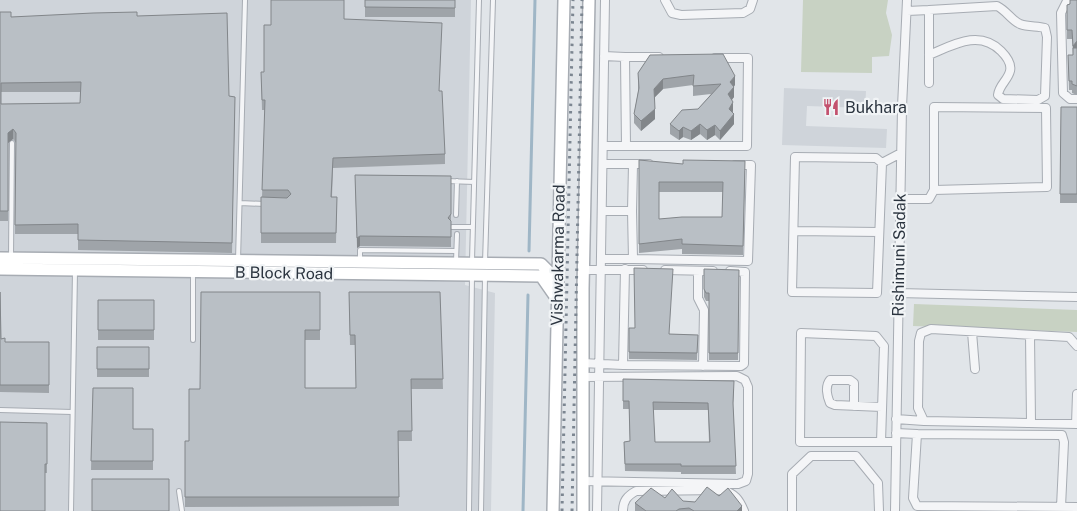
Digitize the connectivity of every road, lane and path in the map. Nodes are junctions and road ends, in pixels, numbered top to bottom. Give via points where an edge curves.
1 (244, 0) edge
2 (479, 0) edge
3 (494, 0) edge
4 (564, 0) edge
5 (589, 0) edge
6 (605, 0) edge
7 (665, 0) edge
8 (753, 0) edge
9 (907, 0) edge
10 (1077, 3) edge
11 (929, 10) junction
12 (907, 11) junction
13 (929, 55) junction
14 (604, 56) junction
15 (625, 57) junction
16 (672, 57) edge
17 (710, 58) edge
18 (929, 83) dead end
19 (1077, 99) edge
20 (12, 143) dead end
21 (603, 146) junction
22 (626, 146) junction
23 (901, 153) junction
24 (882, 163) junction
25 (602, 164) junction
26 (633, 164) junction
27 (662, 164) edge
28 (721, 165) edge
29 (437, 181) edge
30 (456, 182) junction
31 (474, 182) junction
32 (934, 190) junction
33 (900, 199) junction
34 (240, 203) junction
35 (268, 204) edge
36 (602, 211) junction
37 (632, 211) junction
38 (456, 215) dead end
39 (452, 227) edge
40 (473, 227) junction
41 (794, 231) junction
42 (879, 232) junction
43 (457, 234) dead end
44 (456, 251) junction
45 (5, 258) edge
46 (601, 259) junction
47 (633, 259) junction
48 (238, 261) junction
49 (360, 261) junction
50 (456, 264) junction
51 (75, 265) junction
52 (0, 269) edge
53 (601, 269) junction
54 (625, 269) junction
55 (472, 270) junction
56 (485, 270) junction
57 (583, 270) junction
58 (698, 271) junction
59 (193, 272) junction
60 (558, 281) junction
61 (898, 294) junction
62 (1077, 297) edge
63 (557, 299) junction
64 (972, 332) junction
65 (1030, 335) junction
66 (193, 340) dead end
67 (1077, 346) edge
68 (582, 363) junction
69 (599, 364) junction
70 (623, 365) junction
71 (703, 366) junction
72 (975, 369) dead end
73 (582, 377) junction
74 (599, 377) junction
75 (1077, 394) edge
76 (854, 406) junction
77 (882, 406) junction
78 (0, 410) edge
79 (72, 412) junction
80 (896, 419) junction
81 (924, 421) junction
82 (1030, 422) junction
83 (1076, 424) edge
84 (896, 433) junction
85 (917, 434) junction
86 (881, 442) junction
87 (896, 442) junction
88 (582, 481) junction
89 (597, 482) junction
90 (179, 491) dead end
91 (1061, 507) junction
92 (1077, 507) edge
93 (879, 510) edge
94 (895, 510) edge
95 (70, 511) edge
96 (182, 511) edge
97 (469, 511) edge
98 (482, 511) edge
99 (553, 511) edge
100 (583, 511) edge
101 (597, 511) edge
102 (623, 511) edge
103 (744, 511) edge
104 (792, 511) edge

1 - 34 lane
2 - 31 lane
3 - 56 lane
4 - 60 street, Vishwakarma Road
5 - 57 street, Vishwakarma Road
6 - 14 street
7 - 8 street via 672,13 681,15 743,13 750,9
9 - 12 street, Rishimuni Sadak
10 - 19 street via 1066,3 1060,13 1063,93 1070,99
11 - 12 street
11 - 13 street
11 - 13 street via 997,6 1023,25 1045,28 1045,96 1038,100 998,96 999,88 1010,72 1008,57 985,41 967,39
12 - 23 street, Rishimuni Sadak
13 - 18 street
14 - 15 street
14 - 21 street
15 - 16 street
15 - 22 street
17 - 22 street via 748,58 747,146
20 - 45 lane
21 - 22 street
21 - 25 street
23 - 24 street
23 - 33 street, Rishimuni Sadak
24 - 41 street via 876,158 795,157
24 - 42 street
25 - 26 street
25 - 36 street
26 - 27 street
26 - 37 street
28 - 47 street via 751,165 748,260
29 - 30 lane
30 - 31 lane
30 - 38 lane
31 - 40 lane
32 - 32 street via 934,107 1046,108 1047,187
32 - 33 street via 929,199
33 - 61 street, Rishimuni Sadak
34 - 35 lane
34 - 48 lane
36 - 37 street
36 - 46 street
37 - 47 street
39 - 40 lane
40 - 55 lane
41 - 42 street
41 - 42 street via 792,292 876,293
43 - 44 lane
44 - 49 lane via 360,250
44 - 50 lane
45 - 51 street, B Block Road
46 - 47 street
46 - 53 street
48 - 49 street, B Block Road
48 - 51 street, B Block Road
49 - 50 street, B Block Road
50 - 55 street, B Block Road
51 - 52 street, B Block Road
51 - 59 street, B Block Road
51 - 79 lane
53 - 54 street
53 - 57 street
53 - 69 street
54 - 58 street
54 - 70 street
55 - 56 street
55 - 59 street, B Block Road
55 - 97 lane
56 - 60 street via 541,264
56 - 63 street via 541,276
56 - 98 lane
57 - 68 street, Vishwakarma Road
58 - 71 street via 698,298 704,310
58 - 71 street via 745,272 744,364
59 - 66 lane
60 - 63 street, Vishwakarma Road
61 - 62 street
61 - 80 street, Rishimuni Sadak
63 - 99 street, Vishwakarma Road
64 - 65 street
64 - 72 street
64 - 81 street via 931,330 922,333 918,341 918,408
65 - 67 street via 1069,338
65 - 82 street
68 - 69 street
68 - 73 street, Vishwakarma Road
69 - 70 street
69 - 74 street
70 - 71 street
73 - 74 street
73 - 88 street, Vishwakarma Road
74 - 89 street
74 - 89 street via 737,376 745,380 748,387 748,474 746,481 738,484
75 - 83 street
76 - 76 street via 830,403 827,383 830,380 854,383
76 - 77 street
77 - 86 street
77 - 86 street via 884,346 876,336 801,333 800,442
78 - 79 lane
79 - 95 lane
80 - 81 street
80 - 84 street, Rishimuni Sadak
81 - 82 street
82 - 83 street
84 - 85 street
84 - 87 street, Rishimuni Sadak
85 - 91 street via 913,498 917,506
85 - 91 street via 1062,435
86 - 87 street
87 - 94 street, Rishimuni Sadak
88 - 89 street
88 - 100 street, Vishwakarma Road
89 - 101 street
90 - 96 lane
91 - 92 street
93 - 94 street
93 - 104 street via 878,484 856,456 811,456 792,474
102 - 103 street via 628,495 636,491 723,490 733,493

